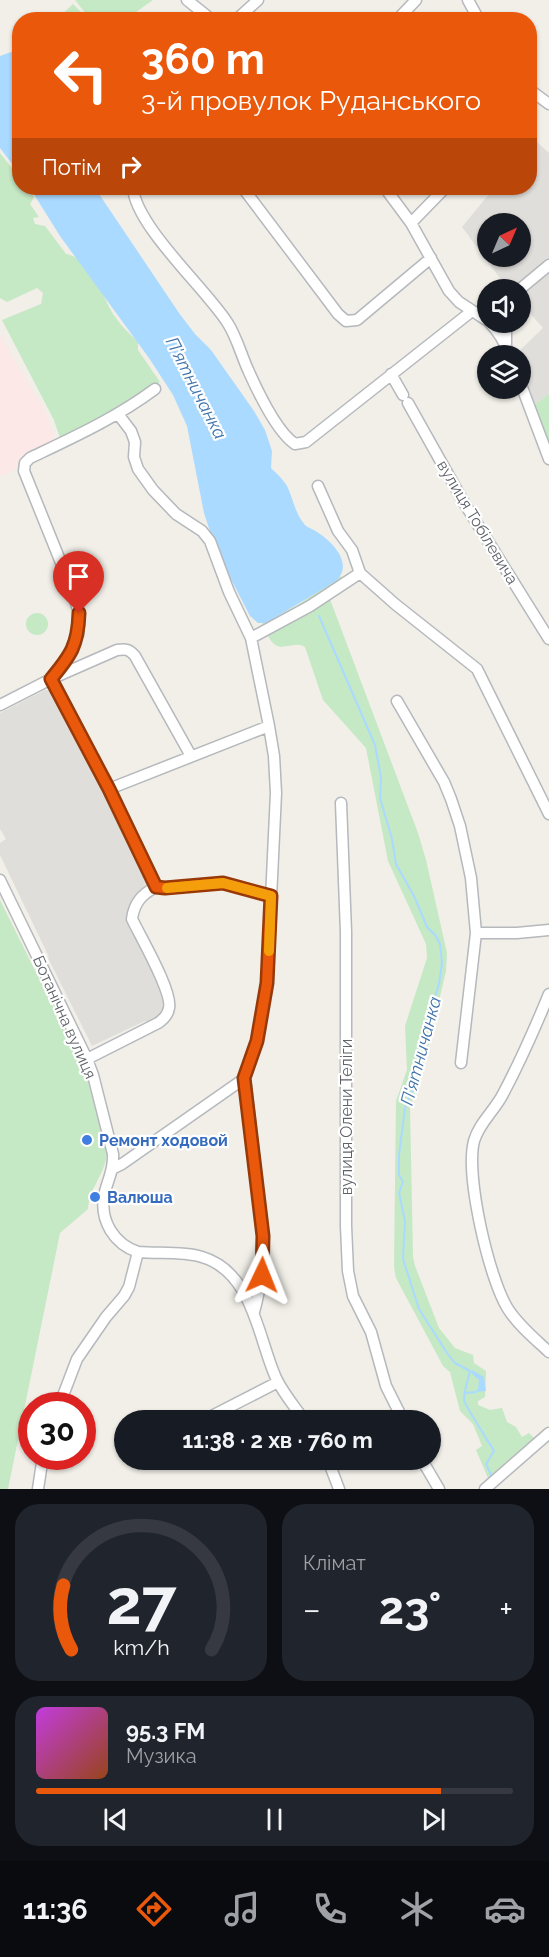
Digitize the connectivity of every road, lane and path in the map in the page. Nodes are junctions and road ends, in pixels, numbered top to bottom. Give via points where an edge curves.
1 (187, 0) edge
2 (258, 0) edge
3 (416, 0) edge
4 (202, 12) edge
5 (245, 12) edge
6 (405, 12) edge
7 (136, 195) edge
8 (248, 195) edge
9 (390, 195) edge
10 (438, 195) edge
11 (411, 223) junction
12 (431, 258) junction
13 (549, 266) edge
14 (531, 280) edge
15 (472, 311) junction
16 (477, 314) edge
17 (499, 333) edge
18 (506, 333) edge
19 (506, 344) joint
20 (392, 374) junction
21 (154, 388) dead end
22 (526, 399) edge
23 (118, 414) junction
24 (549, 459) edge
25 (318, 486) dead end
26 (360, 573) junction
27 (251, 638) junction
28 (549, 639) edge
29 (51, 679) junction
30 (397, 701) dead end
31 (0, 705) edge
32 (269, 726) junction
33 (191, 756) junction
34 (109, 789) junction
35 (340, 803) dead end
36 (549, 814) edge
37 (0, 880) edge
38 (156, 887) junction
39 (271, 896) junction
40 (549, 930) edge
41 (476, 933) junction
42 (549, 994) edge
43 (87, 1059) junction
44 (461, 1063) dead end
45 (244, 1078) junction
46 (114, 1168) junction
47 (138, 1252) junction
48 (254, 1312) junction
49 (549, 1352) edge
50 (278, 1382) junction
51 (64, 1392) edge
52 (223, 1410) edge
53 (297, 1410) edge
54 (398, 1410) edge
55 (549, 1433) edge
56 (41, 1470) edge
57 (332, 1470) edge
58 (428, 1470) edge
59 (38, 1489) edge
60 (339, 1489) edge
61 (439, 1489) edge
62 (485, 1489) edge

1 - 4 street
2 - 5 street
3 - 6 street
7 - 20 street via 154,232 227,322 249,372 288,439 296,444 306,442
8 - 12 street via 346,321 357,320
9 - 11 street
10 - 11 street
11 - 12 street
12 - 15 street via 449,291
13 - 14 street
15 - 16 street
15 - 20 street
17 - 19 street
18 - 19 street
20 - 28 street, вулиця Тобілевича via 463,501
21 - 23 street
22 - 24 street
23 - 27 street via 135,442 138,469 153,490 210,541
23 - 29 street via 24,463 79,613 78,635 67,659
25 - 26 street
26 - 27 street
26 - 36 street via 477,669
27 - 32 street
29 - 31 street
29 - 33 street via 117,650 130,651
29 - 34 street
30 - 41 street via 451,799 471,878
32 - 33 street
32 - 39 street via 276,793
33 - 34 street
34 - 38 street
35 - 54 street, вулиця Олени Теліги via 346,932 348,1271 353,1296 371,1332 386,1386
37 - 43 street, Ботанічна вулиця
38 - 39 street via 223,883
38 - 43 street via 140,898 132,919 168,993 166,1017
39 - 45 street via 267,983 257,1041
40 - 41 street
41 - 44 street
42 - 49 street via 502,1097 477,1134 471,1161 474,1193 498,1289 520,1324
43 - 46 street, Ботанічна вулиця
45 - 46 street
45 - 48 street via 263,1236 264,1263
46 - 47 street, Ботанічна вулиця via 105,1195 105,1218 116,1239
47 - 48 street via 189,1254 213,1261 238,1284
47 - 51 street via 129,1287 77,1359
48 - 50 street
50 - 52 street
50 - 53 street
55 - 62 street
56 - 59 street
57 - 60 street
58 - 61 street

